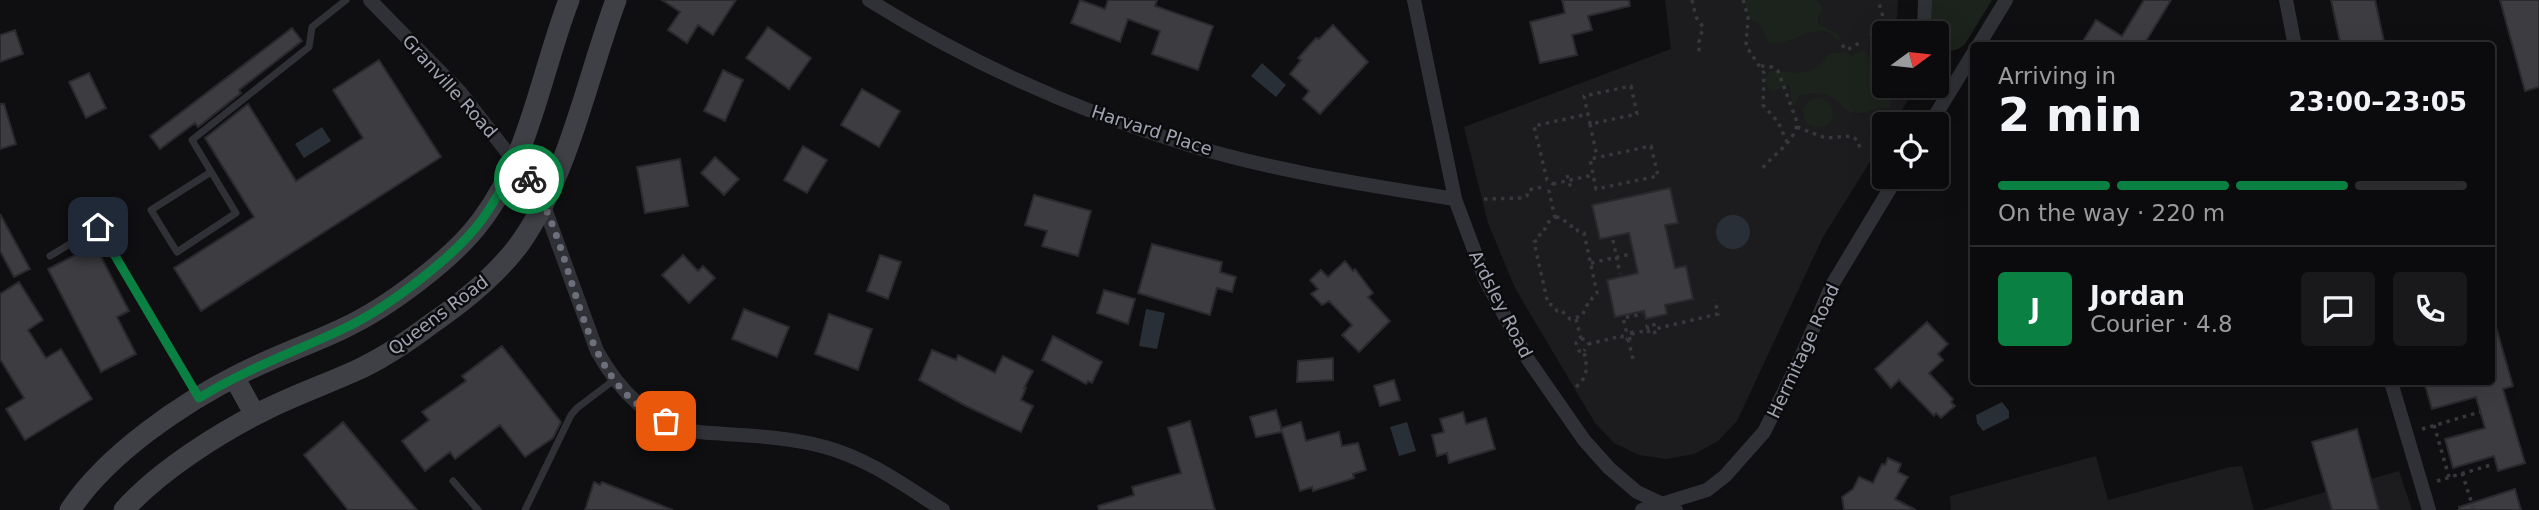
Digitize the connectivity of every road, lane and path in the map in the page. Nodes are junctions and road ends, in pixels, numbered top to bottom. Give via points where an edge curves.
1 (346, 0) edge
2 (370, 0) edge
3 (569, 0) edge
4 (616, 0) edge
5 (869, 0) edge
6 (1414, 0) edge
7 (1692, 0) edge
8 (1743, 0) edge
9 (1878, 0) edge
10 (1925, 0) edge
11 (2006, 0) edge
12 (2286, 0) edge
13 (1924, 21) edge
14 (1870, 36) dead end
15 (1980, 42) edge
16 (2294, 42) edge
17 (1859, 43) dead end
18 (1842, 45) dead end
19 (1699, 56) dead end
20 (1970, 58) edge
21 (1761, 66) junction
22 (1950, 90) edge
23 (1945, 98) edge
24 (1937, 112) edge
25 (1588, 114) junction
26 (1590, 124) junction
27 (1797, 127) junction
28 (1787, 142) junction
29 (1860, 149) dead end
30 (1597, 157) junction
31 (515, 160) junction
32 (1762, 169) dead end
33 (211, 172) junction
34 (1593, 175) junction
35 (1567, 178) junction
36 (1547, 180) junction
37 (1553, 184) junction
38 (1542, 187) junction
39 (1890, 189) edge
40 (1575, 190) dead end
41 (1549, 191) junction
42 (1455, 199) junction
43 (1484, 199) dead end
44 (543, 203) junction
45 (1555, 218) junction
46 (1613, 240) dead end
47 (1631, 254) dead end
48 (50, 256) dead end
49 (1616, 257) junction
50 (1591, 263) junction
51 (1620, 274) dead end
52 (1716, 300) dead end
53 (1643, 314) dead end
54 (1576, 319) junction
55 (1626, 330) junction
56 (1632, 334) junction
57 (1622, 336) junction
58 (1581, 339) junction
59 (1628, 339) junction
60 (1588, 344) junction
61 (1584, 351) junction
62 (1633, 359) dead end
63 (234, 377) junction
64 (614, 380) junction
65 (2392, 385) edge
66 (1576, 387) dead end
67 (199, 398) junction
68 (2480, 412) dead end
69 (256, 415) junction
70 (2434, 425) junction
71 (2413, 432) dead end
72 (2491, 465) dead end
73 (2462, 473) junction
74 (2449, 477) junction
75 (453, 481) dead end
76 (2428, 483) dead end
77 (1669, 507) edge
78 (70, 510) edge
79 (124, 510) edge
80 (478, 510) edge
81 (525, 510) edge
82 (943, 510) edge
83 (1642, 510) edge
84 (2429, 510) edge
85 (2474, 510) edge

1 - 33 lane via 312,27 309,47 192,141
2 - 31 street, Granville Road via 461,93
3 - 31 main road
4 - 44 main road, Queens Road
5 - 42 street, Harvard Place via 1020,81 1112,120 1191,146 1302,172
6 - 42 street, Ardsley Road
7 - 19 path via 1703,27
8 - 21 path via 1748,17 1746,46
9 - 14 path via 1884,21
10 - 13 street
11 - 15 street
12 - 16 street
17 - 18 path via 1847,50
20 - 22 street
21 - 27 path via 1772,66 1780,75
21 - 28 path via 1763,105
23 - 24 street
25 - 26 path
25 - 26 path via 1584,96 1631,86 1637,114
25 - 36 path via 1534,126
26 - 30 path
27 - 28 path
27 - 29 path via 1826,138 1852,136
28 - 32 path
30 - 34 path via 1590,159
30 - 34 path via 1651,146 1658,176 1596,189
31 - 44 street, Granville Road
31 - 63 main road via 501,191 475,228 417,280 353,324
33 - 33 lane via 236,213 177,252 151,210
34 - 35 path
35 - 37 path
35 - 40 path
36 - 37 path
36 - 38 path
37 - 41 path
38 - 41 path
38 - 43 path via 1528,190 1522,198
39 - 77 street, Hermitage Road via 1832,285 1764,432 1725,476 1707,490
41 - 45 path
42 - 77 street, Ardsley Road via 1485,279 1527,358 1609,468 1637,492
44 - 64 street, Granville Road via 589,332
44 - 69 main road, Queens Road via 507,259 437,320 373,362
45 - 50 path via 1584,233
45 - 54 path via 1534,242 1548,304
46 - 49 path
47 - 49 path
48 - 67 lane via 98,227
49 - 50 path
49 - 51 path
50 - 54 path via 1597,293
52 - 56 path via 1718,314 1660,328 1658,324 1647,326 1648,330
53 - 55 path via 1623,318
54 - 58 path
55 - 56 path via 1631,329
55 - 57 path via 1620,332
56 - 59 path
57 - 59 path via 1622,340
57 - 60 path
58 - 60 path
58 - 61 path via 1576,347
59 - 62 path
60 - 61 path
61 - 66 path via 1587,372
63 - 67 main road
63 - 69 main road
64 - 81 lane via 571,415
64 - 82 street, Granville Road via 649,412 687,430 824,446 876,467
65 - 84 street
67 - 78 main road via 108,463
68 - 70 path
69 - 79 main road, Queens Road via 195,452
70 - 71 path
70 - 74 path
72 - 73 path
73 - 74 path
73 - 85 path
74 - 76 path
75 - 80 lane
77 - 83 street, Hermitage Road

